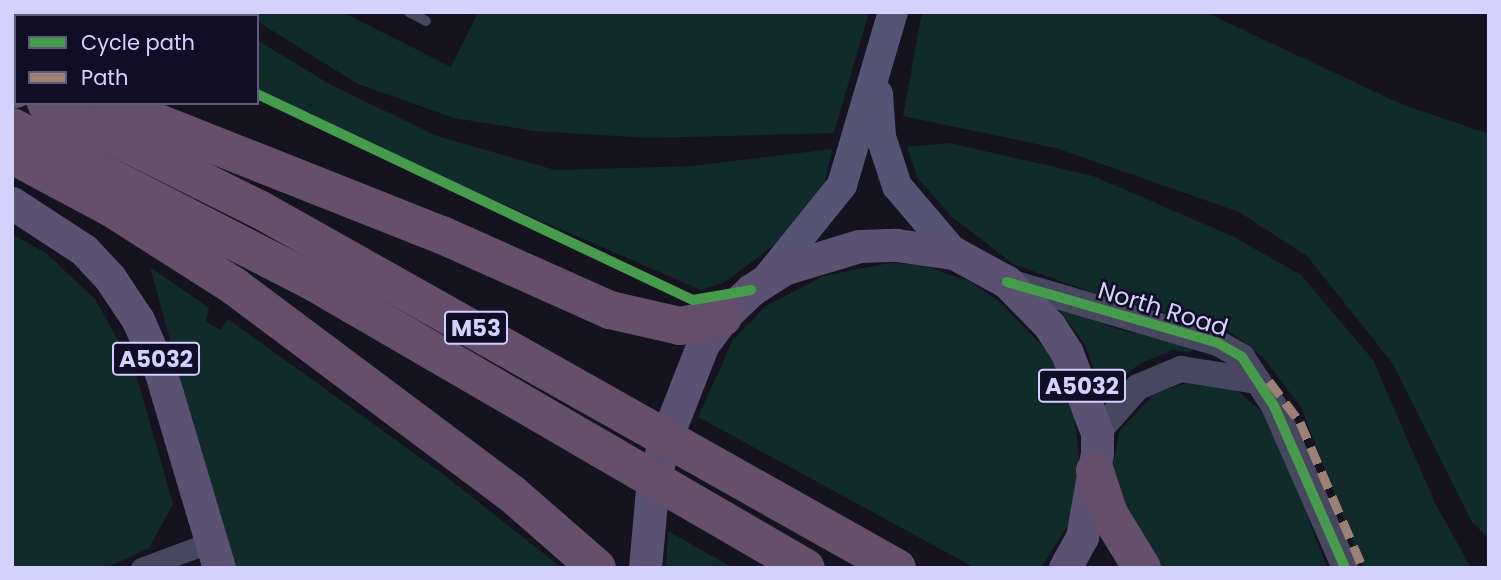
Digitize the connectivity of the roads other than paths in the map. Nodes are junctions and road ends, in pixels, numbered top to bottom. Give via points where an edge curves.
1 (409, 12) edge
2 (893, 12) edge
3 (426, 21) dead end
4 (875, 91) junction
5 (50, 105) edge
6 (113, 105) edge
7 (12, 127) edge
8 (12, 155) edge
9 (12, 203) edge
10 (954, 253) junction
11 (768, 277) junction
12 (1007, 282) junction
13 (723, 317) junction
14 (1258, 381) junction
15 (1097, 433) junction
16 (1095, 471) junction
17 (215, 555) edge
18 (141, 568) edge
19 (597, 568) edge
20 (645, 568) edge
21 (806, 568) edge
22 (897, 568) edge
23 (1065, 568) edge
24 (1142, 568) edge
25 (1345, 568) edge

1 - 3 lane
2 - 4 main road
4 - 10 main road via 888,164 910,205
4 - 11 main road via 849,166 824,211
5 - 22 highway, M53 via 270,215
6 - 13 highway via 442,235 610,310 680,326
7 - 21 highway, M53 via 312,281
8 - 19 highway via 110,207 234,286 511,493
9 - 17 main road, A5032 via 84,250 138,320 160,370
10 - 11 main road, A5032 via 896,245 859,246
10 - 12 main road, A5032
11 - 13 main road, A5032
12 - 14 street, North Road via 1218,343 1242,357
12 - 15 main road, A5032 via 1049,324 1067,353
13 - 20 main road, A5032 via 703,344 681,396 652,489
14 - 15 street, North Road via 1196,368 1162,374 1138,387
14 - 25 street, North Road via 1274,406
15 - 16 main road, A5032
16 - 23 main road, A5032 via 1082,537
16 - 24 highway via 1124,546
17 - 18 street

